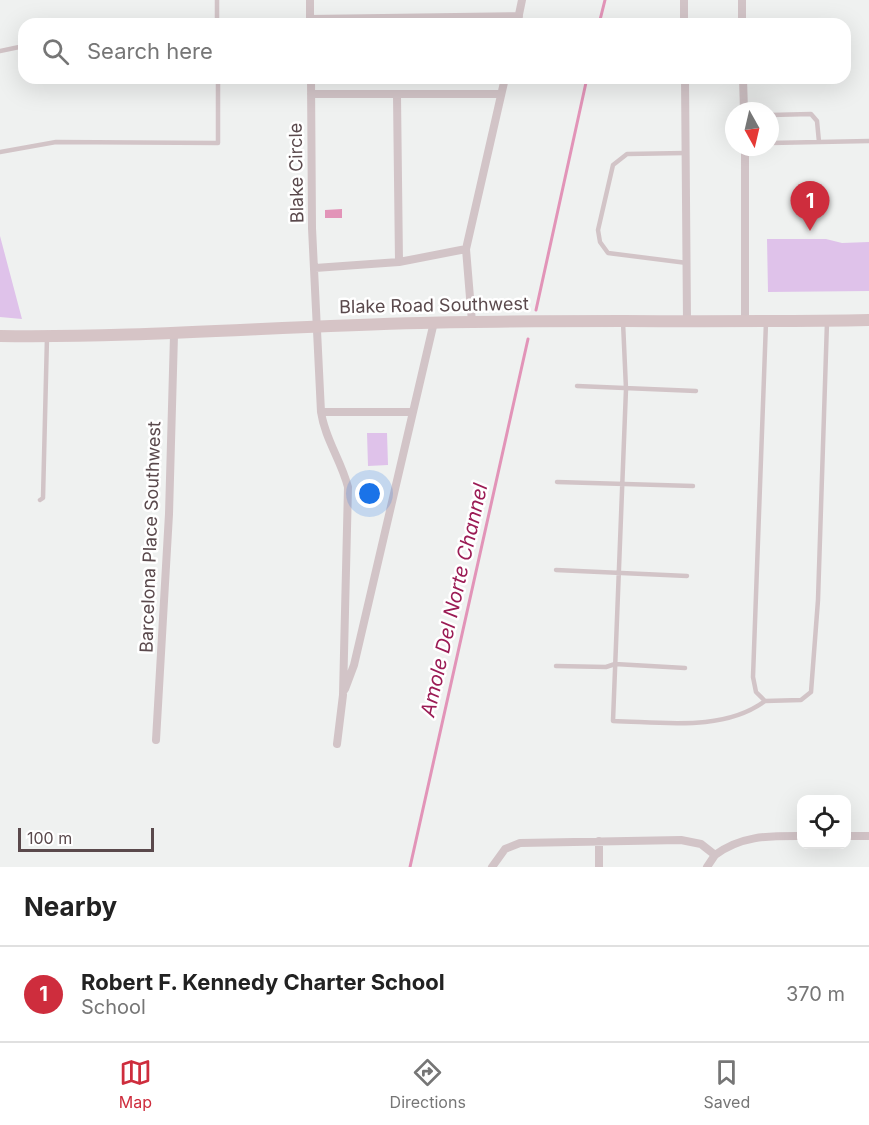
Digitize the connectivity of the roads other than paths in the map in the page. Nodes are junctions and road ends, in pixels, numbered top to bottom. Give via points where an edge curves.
1 (217, 0) edge
2 (310, 0) edge
3 (522, 0) edge
4 (684, 0) edge
5 (742, 0) edge
6 (217, 18) edge
7 (310, 18) edge
8 (518, 18) edge
9 (684, 18) edge
10 (742, 18) edge
11 (18, 47) edge
12 (0, 51) edge
13 (218, 84) edge
14 (311, 84) edge
15 (504, 84) edge
16 (685, 84) edge
17 (743, 84) edge
18 (311, 94) junction
19 (501, 94) junction
20 (397, 96) junction
21 (744, 102) edge
22 (779, 115) edge
23 (869, 141) edge
24 (819, 142) junction
25 (779, 143) edge
26 (0, 152) edge
27 (686, 153) junction
28 (744, 156) edge
29 (466, 249) junction
30 (399, 262) junction
31 (687, 263) junction
32 (315, 268) junction
33 (869, 320) edge
34 (687, 321) junction
35 (745, 321) junction
36 (766, 321) junction
37 (434, 322) junction
38 (472, 322) junction
39 (623, 322) junction
40 (827, 322) junction
41 (318, 325) junction
42 (174, 335) junction
43 (0, 336) edge
44 (47, 337) junction
45 (577, 386) dead end
46 (626, 389) junction
47 (696, 392) dead end
48 (321, 412) junction
49 (412, 412) junction
50 (557, 482) dead end
51 (622, 484) junction
52 (693, 486) dead end
53 (40, 500) dead end
54 (556, 570) dead end
55 (618, 572) junction
56 (687, 576) dead end
57 (615, 664) junction
58 (556, 666) dead end
59 (685, 668) dead end
60 (342, 695) junction
61 (765, 701) junction
62 (156, 740) dead end
63 (338, 744) dead end
64 (797, 836) edge
65 (851, 836) edge
66 (869, 836) edge
67 (599, 841) junction
68 (715, 855) junction
69 (492, 867) edge
70 (599, 867) edge
71 (707, 867) edge

1 - 6 lane
2 - 7 street
3 - 8 street
4 - 9 street
5 - 10 street
11 - 12 lane
13 - 26 lane via 218,142 56,142
14 - 18 street, Blake Circle
15 - 19 street
16 - 27 street
17 - 21 street
18 - 20 street
18 - 32 street, Blake Circle
19 - 20 street
19 - 29 street
20 - 30 street
22 - 24 lane via 811,114 818,121
23 - 24 lane
24 - 25 lane
27 - 31 street
27 - 31 lane via 627,154 617,160 609,175 598,230 608,253
28 - 35 street
29 - 30 street
29 - 38 street
30 - 32 street
31 - 34 street
32 - 41 street, Blake Circle
33 - 40 main road, Blake Road Southwest
34 - 35 main road, Blake Road Southwest
34 - 39 main road, Blake Road Southwest
35 - 36 main road, Blake Road Southwest
36 - 40 main road, Blake Road Southwest
36 - 61 lane via 753,677 756,692
37 - 38 main road, Blake Road Southwest
37 - 41 main road, Blake Road Southwest
37 - 49 street
38 - 39 main road, Blake Road Southwest
39 - 46 lane
40 - 61 lane via 818,600 811,692 801,700
41 - 42 main road, Blake Road Southwest
41 - 48 street, Blake Circle
42 - 44 main road, Blake Road Southwest
42 - 62 street, Barcelona Place Southwest
43 - 44 main road, Blake Road Southwest
44 - 53 lane via 44,498
45 - 46 lane
46 - 47 lane
46 - 51 lane
48 - 49 street
48 - 60 street, Blake Circle via 324,432 342,464 348,487
49 - 60 street via 354,665
50 - 51 lane
51 - 52 lane
51 - 55 lane
54 - 55 lane
55 - 56 lane
55 - 57 lane
57 - 58 lane
57 - 59 lane
57 - 61 lane via 613,721 704,723 753,710
60 - 63 street
64 - 68 street via 745,839
65 - 66 street
67 - 68 street via 681,840 701,844
67 - 69 street via 520,843 506,849
67 - 70 street
68 - 71 street

